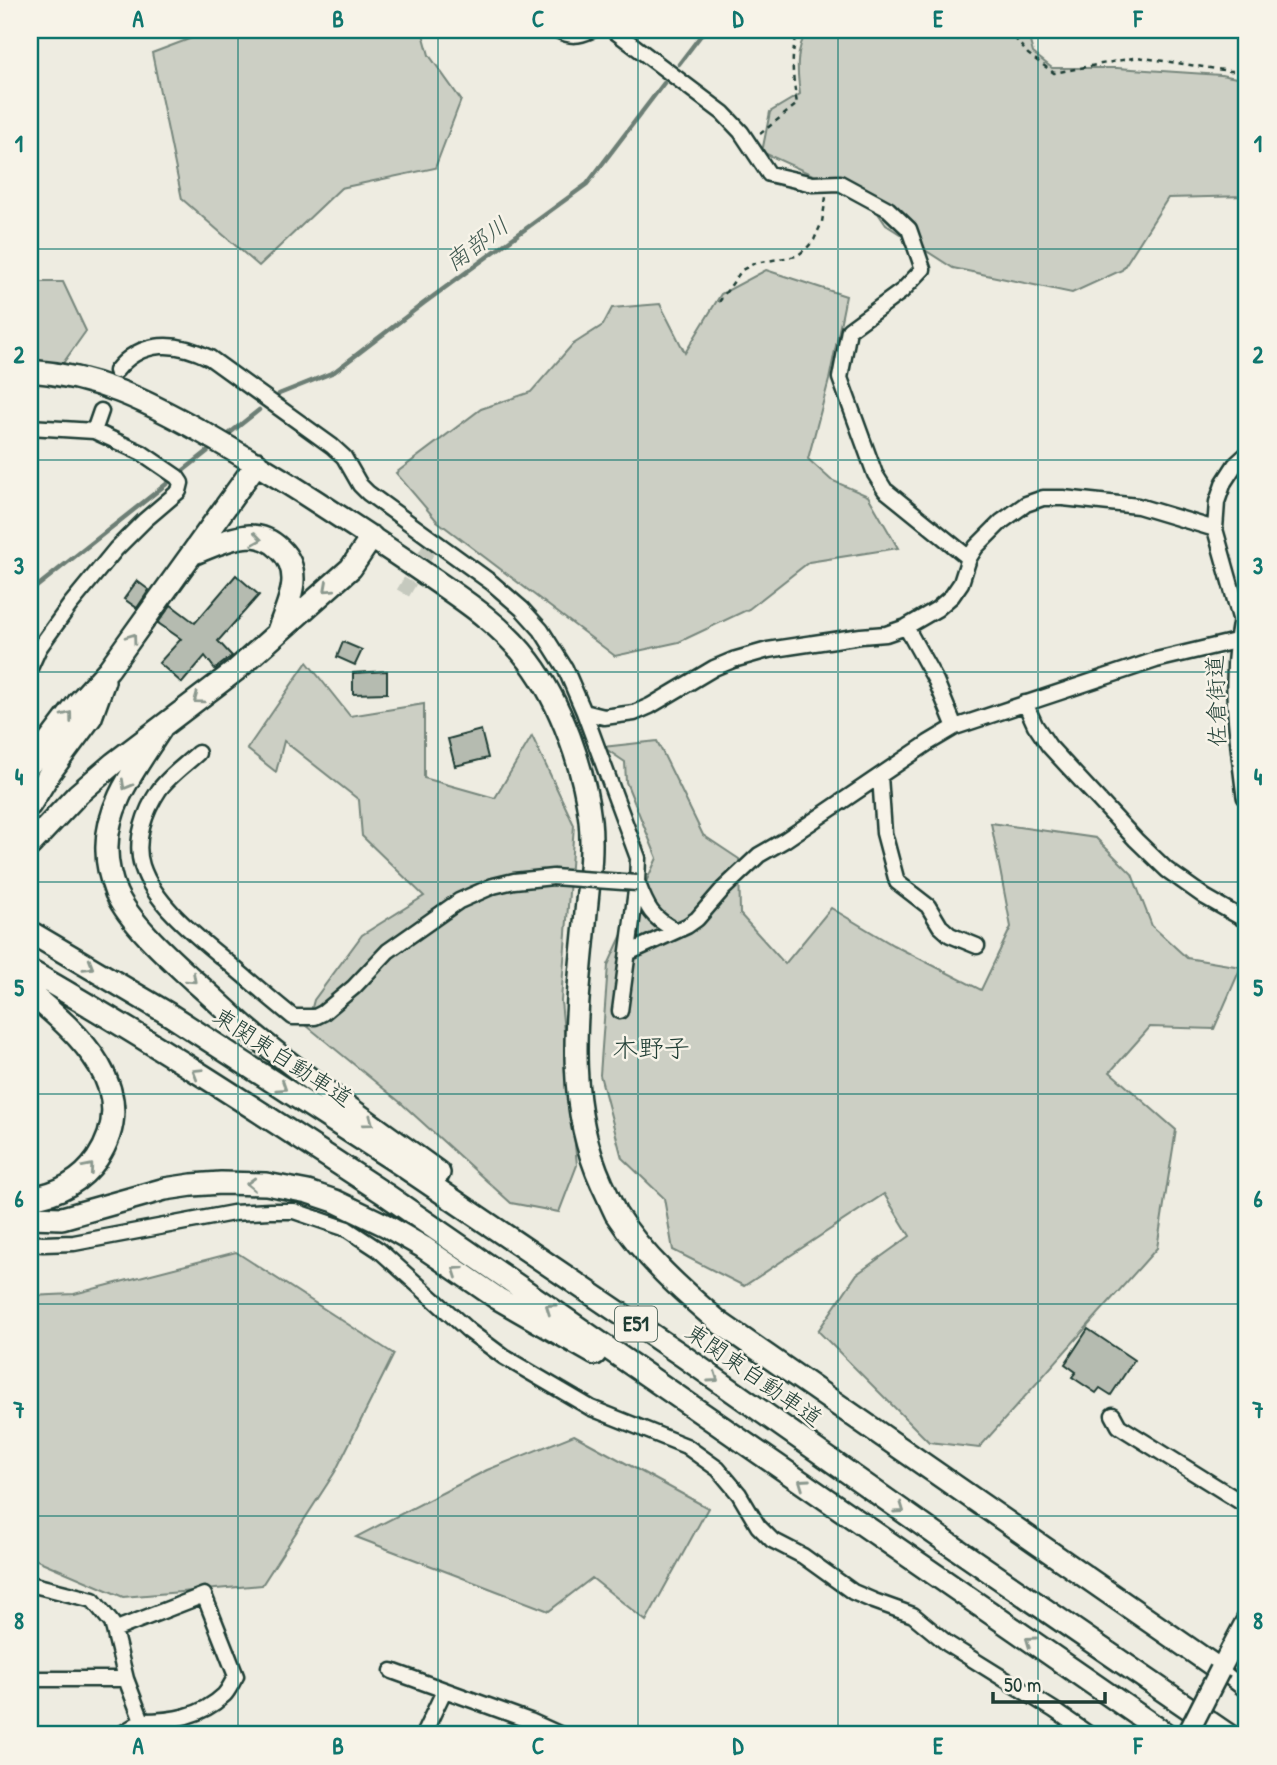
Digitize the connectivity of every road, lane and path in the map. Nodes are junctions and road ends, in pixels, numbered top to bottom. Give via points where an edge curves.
1 (557, 30) edge
2 (592, 30) edge
3 (613, 30) edge
4 (799, 30) edge
5 (1008, 30) edge
6 (1247, 71) edge
7 (749, 143) junction
8 (828, 183) junction
9 (719, 302) dead end
10 (116, 370) dead end
11 (30, 371) edge
12 (101, 411) dead end
13 (30, 427) edge
14 (94, 431) junction
15 (1247, 454) edge
16 (257, 463) junction
17 (1215, 528) junction
18 (372, 537) junction
19 (192, 554) junction
20 (969, 558) junction
21 (1247, 605) edge
22 (906, 627) junction
23 (1241, 633) junction
24 (276, 635) junction
25 (30, 668) edge
26 (109, 670) junction
27 (1025, 703) junction
28 (584, 712) junction
29 (162, 727) junction
30 (955, 727) junction
31 (198, 753) dead end
32 (30, 764) edge
33 (880, 776) junction
34 (1247, 796) edge
35 (30, 805) edge
36 (30, 845) edge
37 (637, 883) junction
38 (1247, 921) edge
39 (675, 930) junction
40 (30, 932) edge
41 (977, 946) dead end
42 (628, 953) junction
43 (30, 971) edge
44 (30, 993) edge
45 (620, 1011) dead end
46 (30, 1198) edge
47 (30, 1217) edge
48 (30, 1243) edge
49 (683, 1356) junction
50 (686, 1402) junction
51 (1113, 1415) dead end
52 (1247, 1506) edge
53 (30, 1584) edge
54 (1247, 1619) edge
55 (114, 1630) junction
56 (1220, 1670) junction
57 (391, 1671) dead end
58 (30, 1679) edge
59 (126, 1679) junction
60 (444, 1691) junction
61 (1247, 1691) edge
62 (142, 1721) junction
63 (530, 1721) junction
64 (120, 1735) edge
65 (423, 1735) edge
66 (523, 1735) edge
67 (561, 1735) edge
68 (1090, 1735) edge
69 (1167, 1735) edge
70 (1187, 1735) edge
71 (1228, 1735) edge

1 - 2 street via 578,36
3 - 7 street via 723,113
4 - 7 path via 792,67 797,104
5 - 6 path via 1028,54 1054,73 1138,57
7 - 8 street via 769,174
8 - 9 path via 822,222 807,248 797,256 755,263 742,270
8 - 20 street via 840,183 888,209 909,229 923,269 849,330 840,378 885,490
10 - 28 street via 145,349 176,346 193,350 332,446 368,493 492,583 541,629
11 - 16 highway via 87,380 125,393
12 - 14 street
13 - 14 street
14 - 25 street via 142,453 181,482 178,491 116,550 70,605
15 - 17 street via 1224,482
16 - 18 highway
16 - 19 highway
17 - 20 street via 1138,506 1043,498 1001,522
17 - 23 street
18 -> 24 highway via 351,568
18 - 56 highway via 477,608 507,636 530,662 565,728 590,821 591,861 576,1029 581,1119 594,1167 615,1211 642,1250 720,1323
19 -> 24 highway via 251,536 277,546 289,561 294,579
26 -> 19 highway
20 - 22 street via 952,596
21 - 23 main road, 佐倉街道
22 - 28 street via 733,660 634,713 604,717
22 - 30 street via 931,670
23 - 27 street
23 - 34 main road, 佐倉街道 via 1237,692
24 -> 29 highway
32 -> 26 highway
26 - 35 highway via 91,717
27 - 30 street
27 - 38 street via 1049,746 1136,840 1167,870
28 - 37 street via 638,858
29 - 36 highway via 78,794
29 -> 49 highway via 119,797 108,827 110,873 128,912 172,960 261,1040
30 - 33 street
31 - 37 street, bridge via 159,790 149,808 141,831 142,866 164,904 293,1017 323,1013 388,951 459,901 493,886 553,877
33 - 39 street via 759,855 697,919
33 - 41 street via 884,833 897,882 928,906 950,935
37 - 39 street via 651,914
37 - 42 street
39 - 42 street
40 -> 49 highway, 東関東自動車道 / E51 via 289,1091
42 - 45 street
50 -> 43 highway, E51 via 285,1128
46 -> 44 highway via 55,1192 90,1169 108,1138 113,1115 108,1085 91,1051
50 -> 47 highway via 515,1309 385,1225 308,1192 266,1184 192,1185 62,1218
48 - 68 street via 74,1243 233,1213 270,1211 294,1211 346,1229 379,1250 504,1357 592,1408 686,1446 718,1469 772,1540 853,1592 913,1615 948,1644
49 -> 71 highway, 東関東自動車道 / E51
69 -> 50 highway, E51
51 - 52 street via 1118,1426
53 - 55 street via 93,1600
54 - 56 main road
55 - 59 street
55 - 62 street via 204,1595 236,1676 226,1693 206,1708 183,1718
56 - 61 street
56 - 70 main road, bridge
57 - 60 street
58 - 59 street
59 - 62 street
60 - 63 street
60 - 65 street
62 - 64 street
63 - 66 street
63 - 67 street

